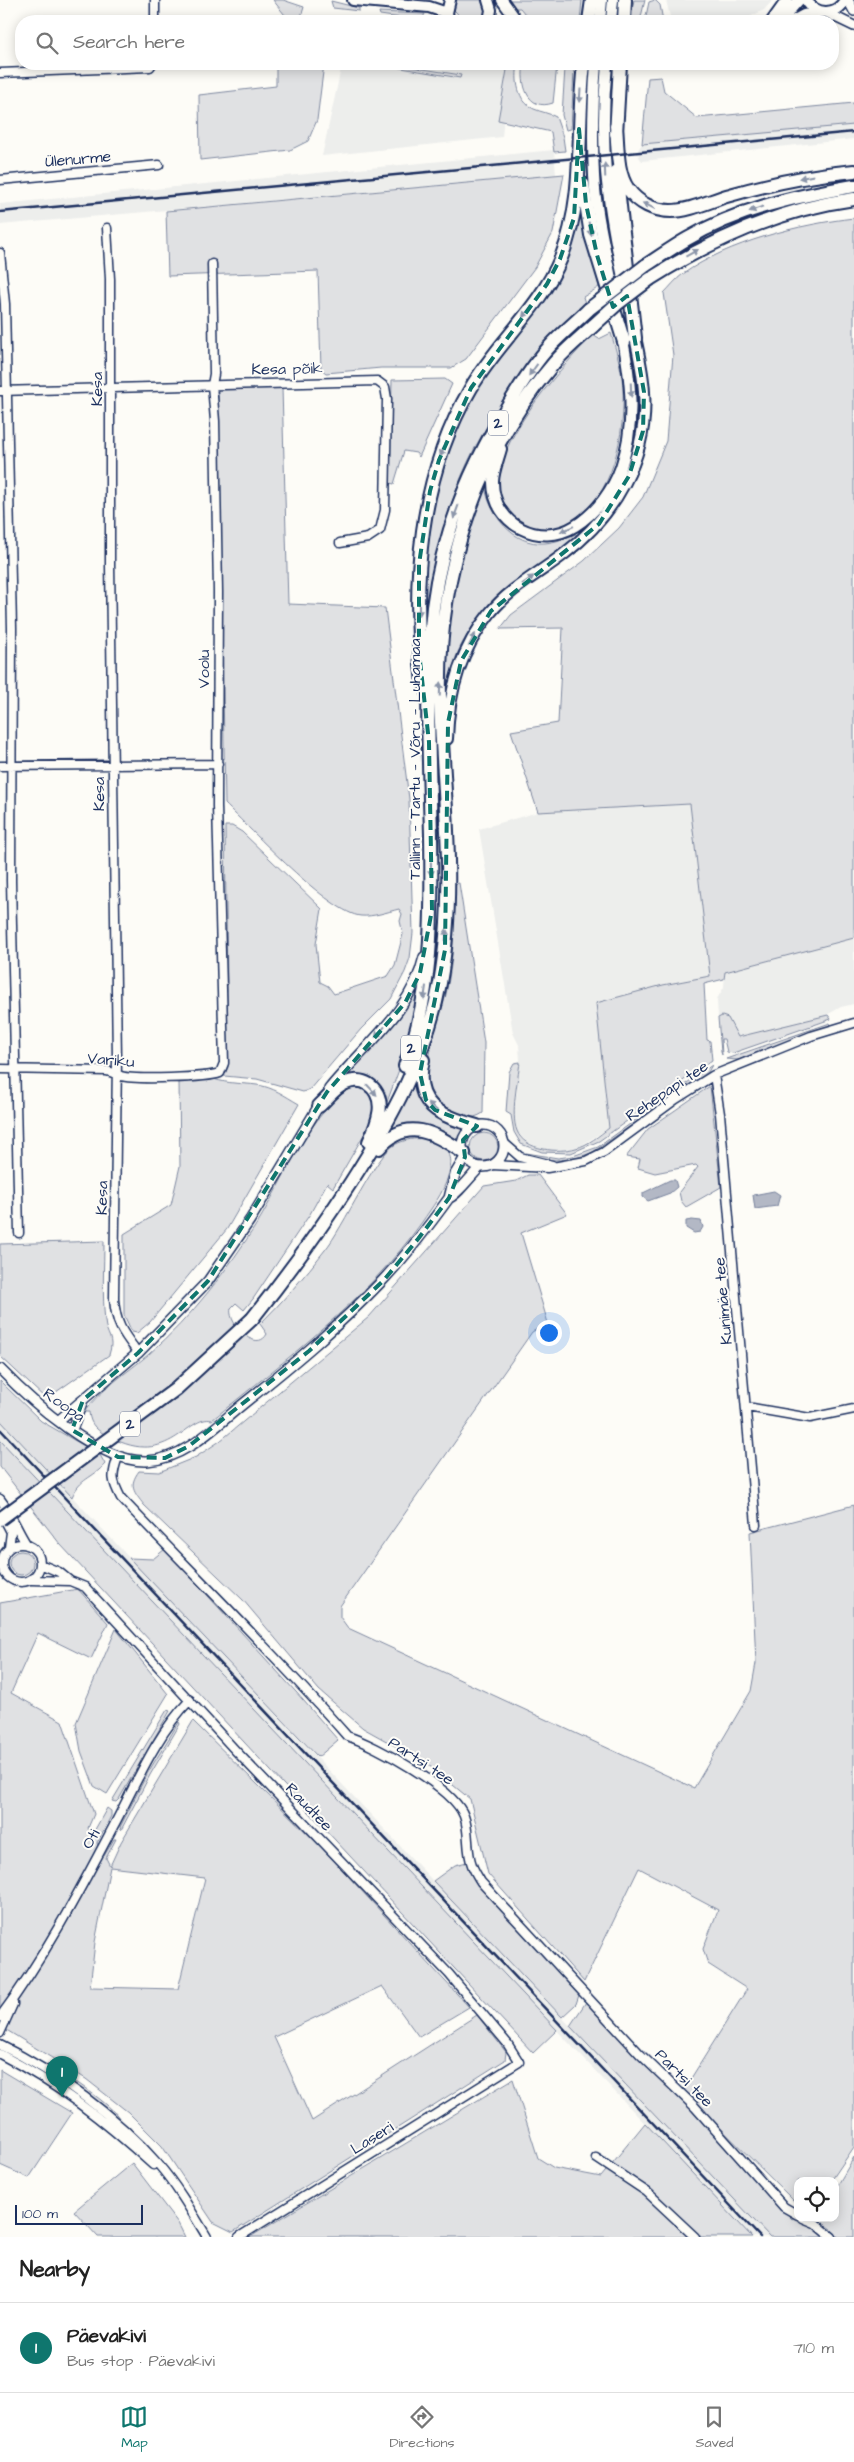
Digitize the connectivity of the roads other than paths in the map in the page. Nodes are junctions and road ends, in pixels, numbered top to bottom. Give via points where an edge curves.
1 (155, 0) edge
2 (353, 0) edge
3 (450, 0) edge
4 (502, 0) edge
5 (587, 0) edge
6 (592, 0) edge
7 (602, 0) edge
8 (613, 0) edge
9 (625, 0) edge
10 (630, 0) edge
11 (787, 0) edge
12 (799, 0) edge
13 (806, 0) edge
14 (847, 0) edge
15 (854, 11) edge
16 (824, 12) junction
17 (155, 15) edge
18 (444, 15) edge
19 (448, 15) edge
20 (513, 15) edge
21 (588, 15) edge
22 (589, 15) edge
23 (601, 15) edge
24 (612, 15) edge
25 (624, 15) edge
26 (626, 15) edge
27 (778, 15) edge
28 (786, 15) edge
29 (804, 15) edge
30 (830, 15) edge
31 (839, 19) edge
32 (854, 26) edge
33 (75, 70) edge
34 (584, 70) edge
35 (596, 70) edge
36 (607, 70) edge
37 (619, 70) edge
38 (0, 73) edge
39 (610, 126) junction
40 (579, 129) junction
41 (160, 165) dead end
42 (854, 171) edge
43 (0, 180) edge
44 (854, 186) edge
45 (854, 199) edge
46 (108, 228) dead end
47 (0, 253) edge
48 (212, 264) dead end
49 (630, 340) junction
50 (212, 385) junction
51 (110, 388) junction
52 (3, 391) edge
53 (519, 410) junction
54 (340, 543) dead end
55 (429, 742) junction
56 (218, 764) junction
57 (113, 765) junction
58 (0, 766) edge
59 (12, 766) junction
60 (446, 807) junction
61 (432, 910) junction
62 (432, 1018) junction
63 (854, 1023) edge
64 (16, 1068) junction
65 (0, 1069) edge
66 (117, 1073) junction
67 (220, 1073) joint
68 (714, 1074) junction
69 (319, 1106) junction
70 (477, 1126) junction
71 (504, 1143) junction
72 (464, 1155) junction
73 (492, 1165) junction
74 (556, 1166) junction
75 (480, 1167) junction
76 (354, 1176) junction
77 (449, 1198) junction
78 (19, 1233) dead end
79 (138, 1353) junction
80 (0, 1369) edge
81 (84, 1400) junction
82 (747, 1407) junction
83 (854, 1409) edge
84 (58, 1421) junction
85 (72, 1430) junction
86 (118, 1457) junction
87 (0, 1500) edge
88 (0, 1511) edge
89 (0, 1520) edge
90 (756, 1525) dead end
91 (27, 1545) junction
92 (9, 1548) junction
93 (1, 1564) edge
94 (40, 1564) junction
95 (11, 1579) junction
96 (31, 1580) junction
97 (70, 1581) junction
98 (0, 1582) edge
99 (190, 1700) junction
100 (18, 1993) junction
101 (0, 2017) edge
102 (0, 2034) edge
103 (0, 2045) edge
104 (0, 2054) edge
105 (518, 2062) joint
106 (596, 2158) dead end
107 (794, 2213) edge
108 (813, 2222) edge
109 (202, 2237) edge
110 (207, 2237) edge
111 (239, 2237) edge
112 (695, 2237) edge
113 (832, 2237) edge

1 - 17 street
2 - 18 main road via 429,7
3 - 19 main road
4 - 20 main road
5 - 21 main road
6 - 22 highway
7 - 23 main road
8 - 24 main road
9 - 25 highway
10 - 26 main road
11 - 27 main road
12 - 28 main road
13 - 16 main road via 812,8
14 - 15 street
14 - 16 main road via 839,8
16 - 29 main road
16 - 30 street
31 - 32 street
33 - 38 street
34 -> 40 highway
35 - 49 main road via 592,128 597,206
36 - 39 main road
37 - 39 highway
42 -> 39 highway via 808,176 683,210 657,210 628,189
49 -> 39 highway via 634,306
40 -> 49 highway via 591,235
40 -> 55 highway via 574,218 560,260 547,284 471,388 438,460 430,491 419,572 419,652
41 - 43 street, Ülenurme
44 -> 55 highway, Tallinn — Tartu — Võru — Luhamaa / 2, bridge via 801,195 719,223 687,239 589,309 550,346 486,440 450,528 434,606
53 -> 45 highway, Tallinn — Tartu — Võru — Luhamaa / 2, bridge via 555,362 617,304 650,279 690,254 751,226 798,210
46 - 51 street, Kesa
47 - 52 street via 6,304
48 - 50 street, Voolu
49 -> 53 main road via 632,404 626,450 620,468 599,506 574,527 556,534 528,532 506,519 500,508 493,482
60 -> 49 main road via 452,687 473,636 491,611 514,590 589,534 615,502 629,476 638,452 644,410 644,392
50 - 51 street, Kesa põik
50 - 54 street, Kesa põik via 357,379 377,381 385,387 385,510 380,530 368,538
50 - 56 street, Voolu via 216,421
51 - 52 street, Kesa põik
51 - 57 street, Kesa
52 - 59 street via 12,628
60 -> 53 highway, Tallinn — Tartu — Võru — Luhamaa / 2 via 440,695 442,642 453,563 476,491
55 -> 61 highway, Tallinn — Tartu — Võru — Luhamaa / 2
56 - 57 street
56 - 67 street, Voolu via 224,1063
57 - 59 street
57 - 66 street, Kesa
58 - 59 street
59 - 64 street via 11,881
62 -> 60 highway, Tallinn — Tartu — Võru — Luhamaa / 2 via 440,984 448,917
61 -> 69 street via 420,973 405,1003 341,1075
61 -> 76 highway, Tallinn — Tartu — Võru — Luhamaa / 2 via 424,1002 409,1057 391,1105
70 -> 62 highway via 451,1119 435,1110 426,1100 420,1085 420,1073
62 - 76 highway, Tallinn — Tartu — Võru — Luhamaa / 2 via 395,1109
63 - 68 street, Rehepapi tee via 811,1036
64 - 65 street, Variku
64 - 66 street, Variku
64 - 78 street
66 - 67 street, Variku via 121,1076 192,1077
66 - 79 street, Kesa via 114,1299 120,1330
68 - 74 street, Rehepapi tee via 604,1152 586,1161
68 - 82 street, Kunimäe tee
69 -> 76 highway via 338,1087 354,1080 368,1084 378,1096 380,1111 374,1132
69 - 79 street via 250,1220 208,1281
70 - 71 street via 490,1126
70 - 72 street via 463,1140
71 - 73 street via 502,1156
71 - 74 street, Rehepapi tee via 520,1157
72 - 75 street via 469,1162
72 - 76 highway via 435,1134 418,1130 405,1132 388,1138
72 - 77 street
73 - 74 street, Rehepapi tee
73 - 75 street
75 - 77 street
76 - 89 highway, Tallinn — Tartu — Võru — Luhamaa / 2, bridge via 314,1238 252,1320 176,1389
77 - 86 street via 384,1280 346,1318 214,1428 165,1458 148,1461
79 - 81 street
80 - 84 street, Roopa
81 - 84 street
81 - 85 street
82 - 83 street via 810,1418
82 - 90 street, Kunimäe tee
84 - 85 street, Roopa
85 - 86 street, Roopa
86 - 107 street, Partsi tee via 112,1473 114,1486 121,1498 347,1736 367,1742 448,1793 465,1817 472,1866 481,1882 640,2054 695,2107 784,2207
87 - 91 street, Raudtee via 14,1517
88 - 92 street via 11,1532
91 - 92 street
91 - 94 street, Raudtee via 37,1552
92 - 93 street
93 - 95 street
94 - 96 street
94 - 97 street, Raudtee
95 - 96 street, Raudtee
95 - 98 street, Raudtee
96 - 97 street, Raudtee
97 - 99 street, Raudtee via 85,1587
99 - 100 street, Oti via 176,1714 138,1777 49,1943
99 - 105 street, Raudtee via 449,1974 507,2043
100 - 101 street, Oti
100 - 102 street, Oti
103 - 110 street via 70,2088 118,2125 158,2165
104 - 109 street via 71,2096 137,2151 156,2169
105 - 111 street, Laseri
106 - 112 street via 646,2192
108 - 113 street

